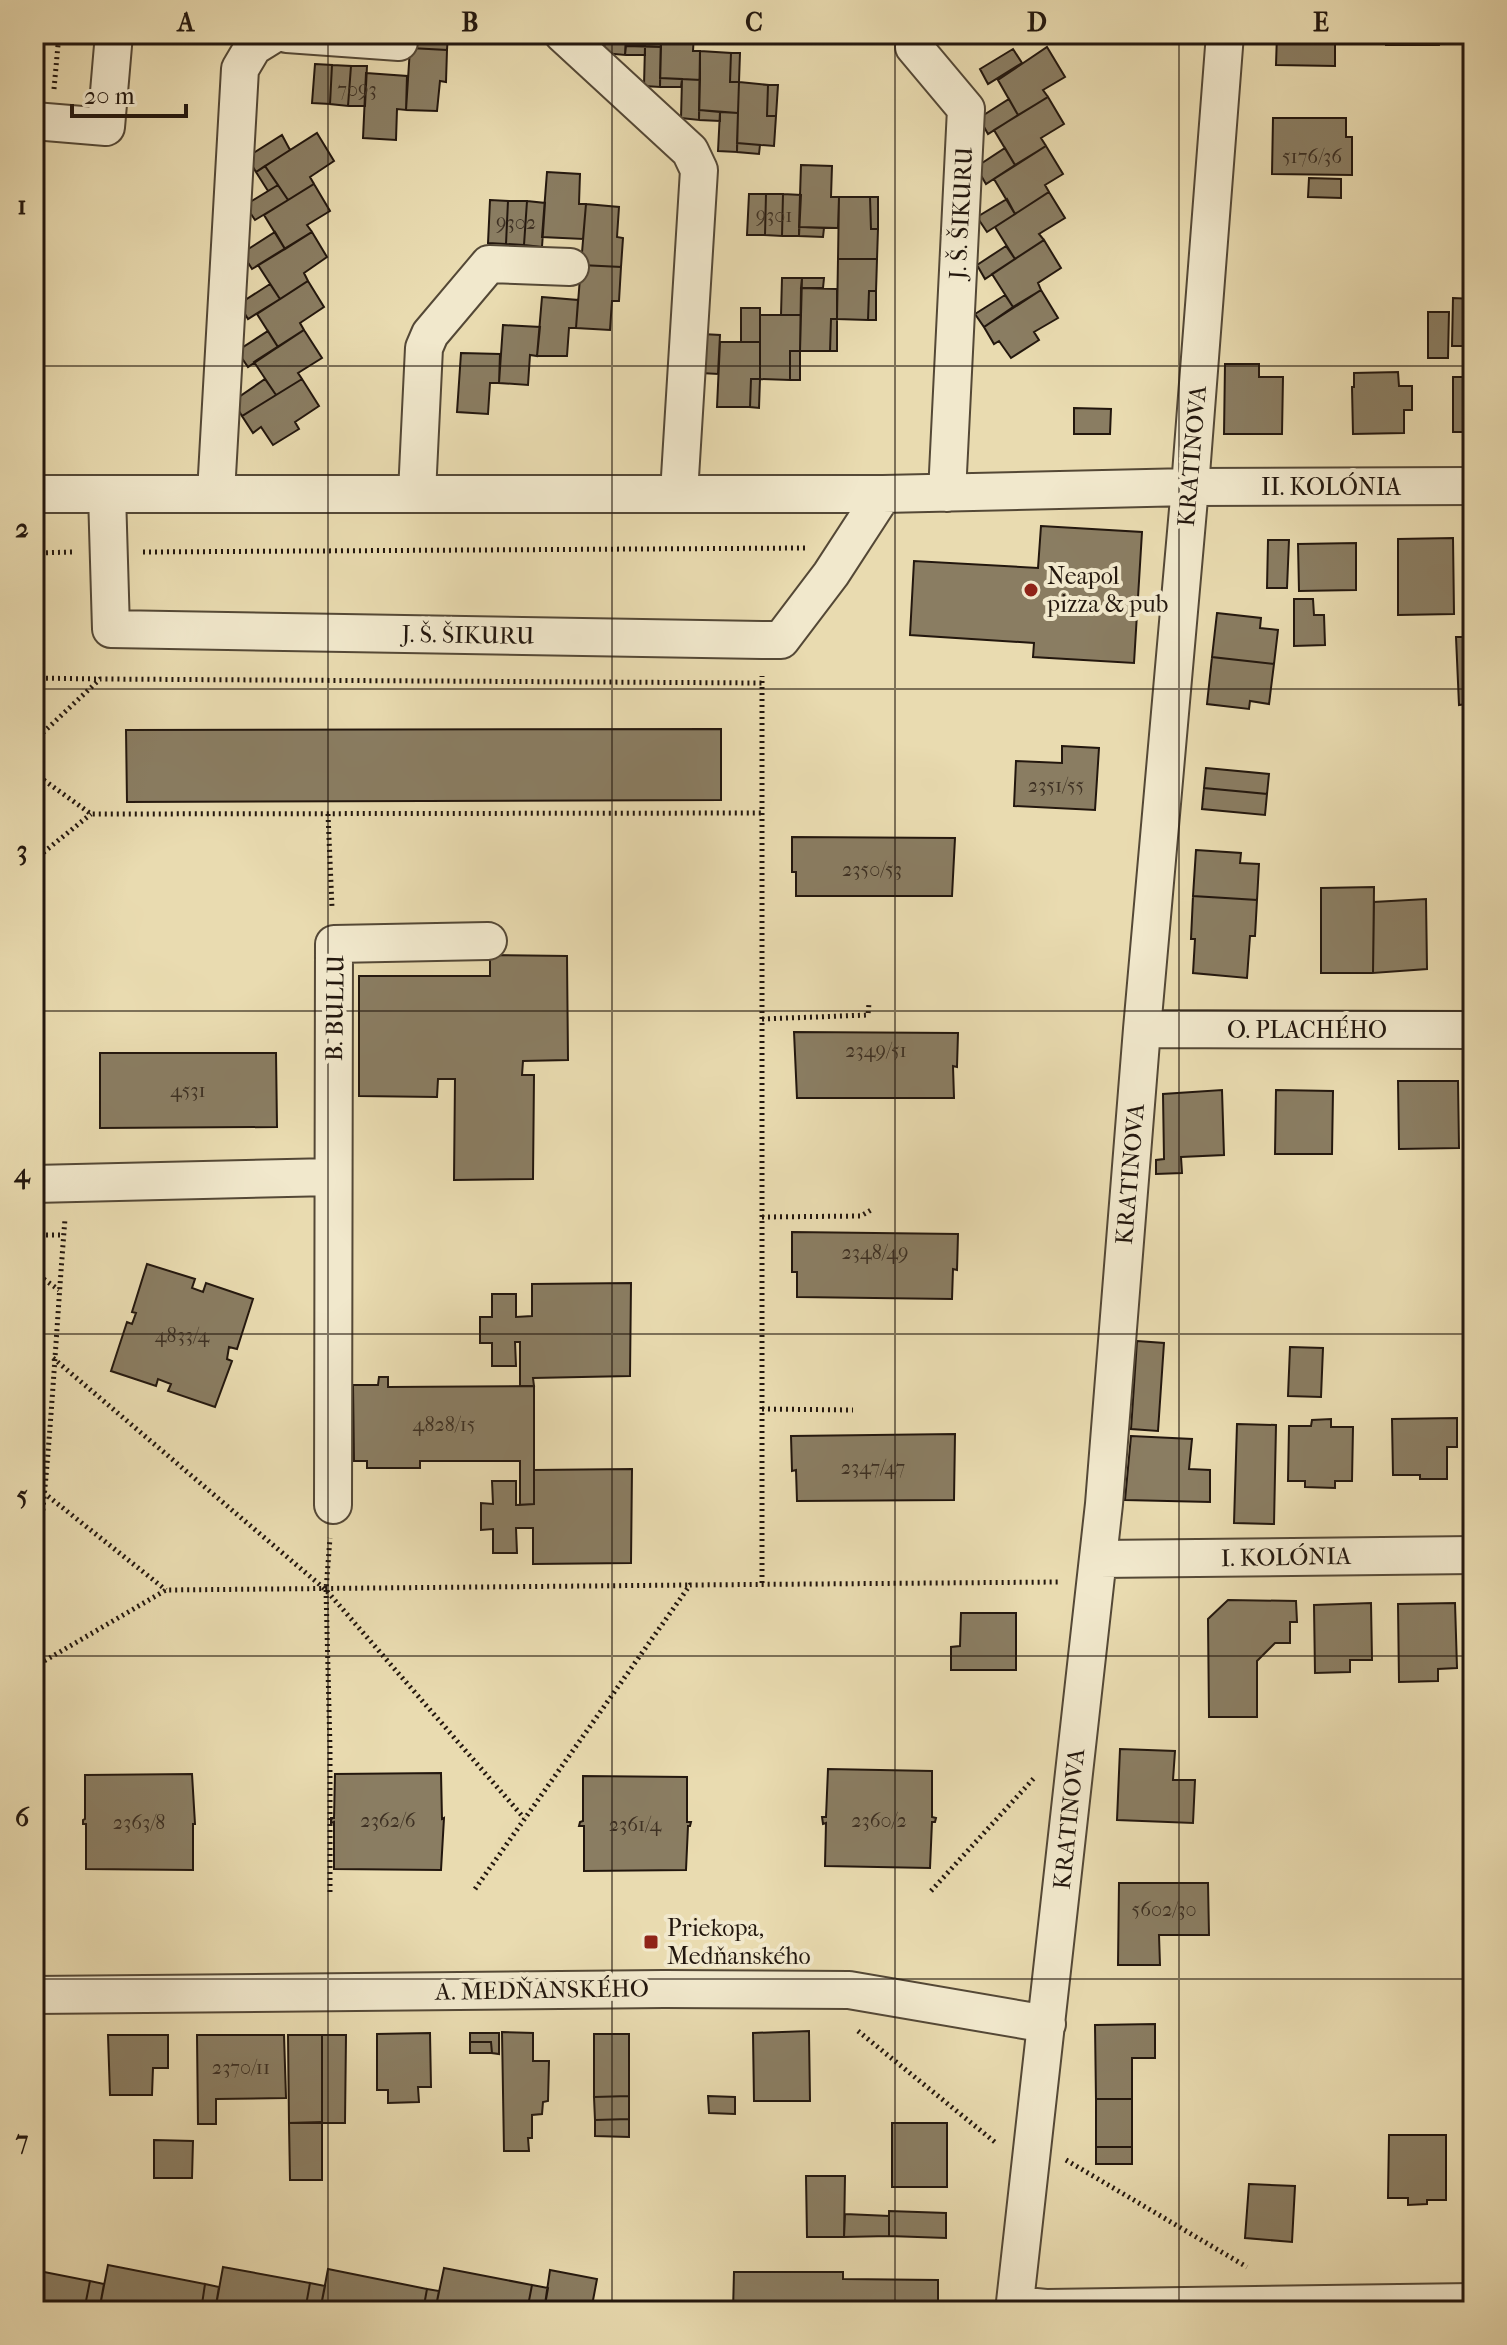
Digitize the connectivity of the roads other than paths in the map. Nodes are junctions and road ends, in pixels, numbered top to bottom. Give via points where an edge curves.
1 (114, 34) edge
2 (274, 34) edge
3 (287, 34) edge
4 (563, 34) edge
5 (1225, 34) edge
6 (399, 42) dead end
7 (914, 47) dead end
8 (42, 122) edge
9 (570, 267) dead end
10 (1473, 486) edge
11 (1190, 487) junction
12 (216, 493) junction
13 (417, 493) junction
14 (679, 493) junction
15 (947, 493) junction
16 (34, 494) edge
17 (107, 494) junction
18 (883, 494) junction
19 (488, 941) dead end
20 (1142, 1029) junction
21 (1473, 1030) edge
22 (332, 1177) junction
23 (51, 1184) edge
24 (333, 1505) road end
25 (1473, 1555) edge
26 (1099, 1559) junction
27 (34, 1995) edge
28 (1047, 2024) junction
29 (1473, 2302) edge
30 (1015, 2308) edge

1 - 8 street via 106,127
2 - 12 street via 253,47 240,69
3 - 6 street
4 - 14 street via 690,151 699,170
5 - 11 street, KRATINOVA
7 - 15 street, J. Š. ŠIKURU via 966,109
9 - 13 street via 489,264 430,334 424,348
10 - 11 street, II. KOLÓNIA
11 - 15 street
11 - 20 street, KRATINOVA
12 - 13 street
12 - 17 street
13 - 14 street
14 - 18 street
15 - 18 street
16 - 17 street
17 - 18 street, J. Š. ŠIKURU via 111,629 781,640
19 - 22 street, B. BULLU via 334,944
20 - 21 street, O. PLACHÉHO
20 - 26 street, KRATINOVA
22 - 23 street
22 - 24 street, B. BULLU
25 - 26 street, I. KOLÓNIA
26 - 28 street, KRATINOVA
27 - 28 street, A. MEDŇANSKÉHO via 849,1990
28 - 30 street, KRATINOVA
29 - 30 street

